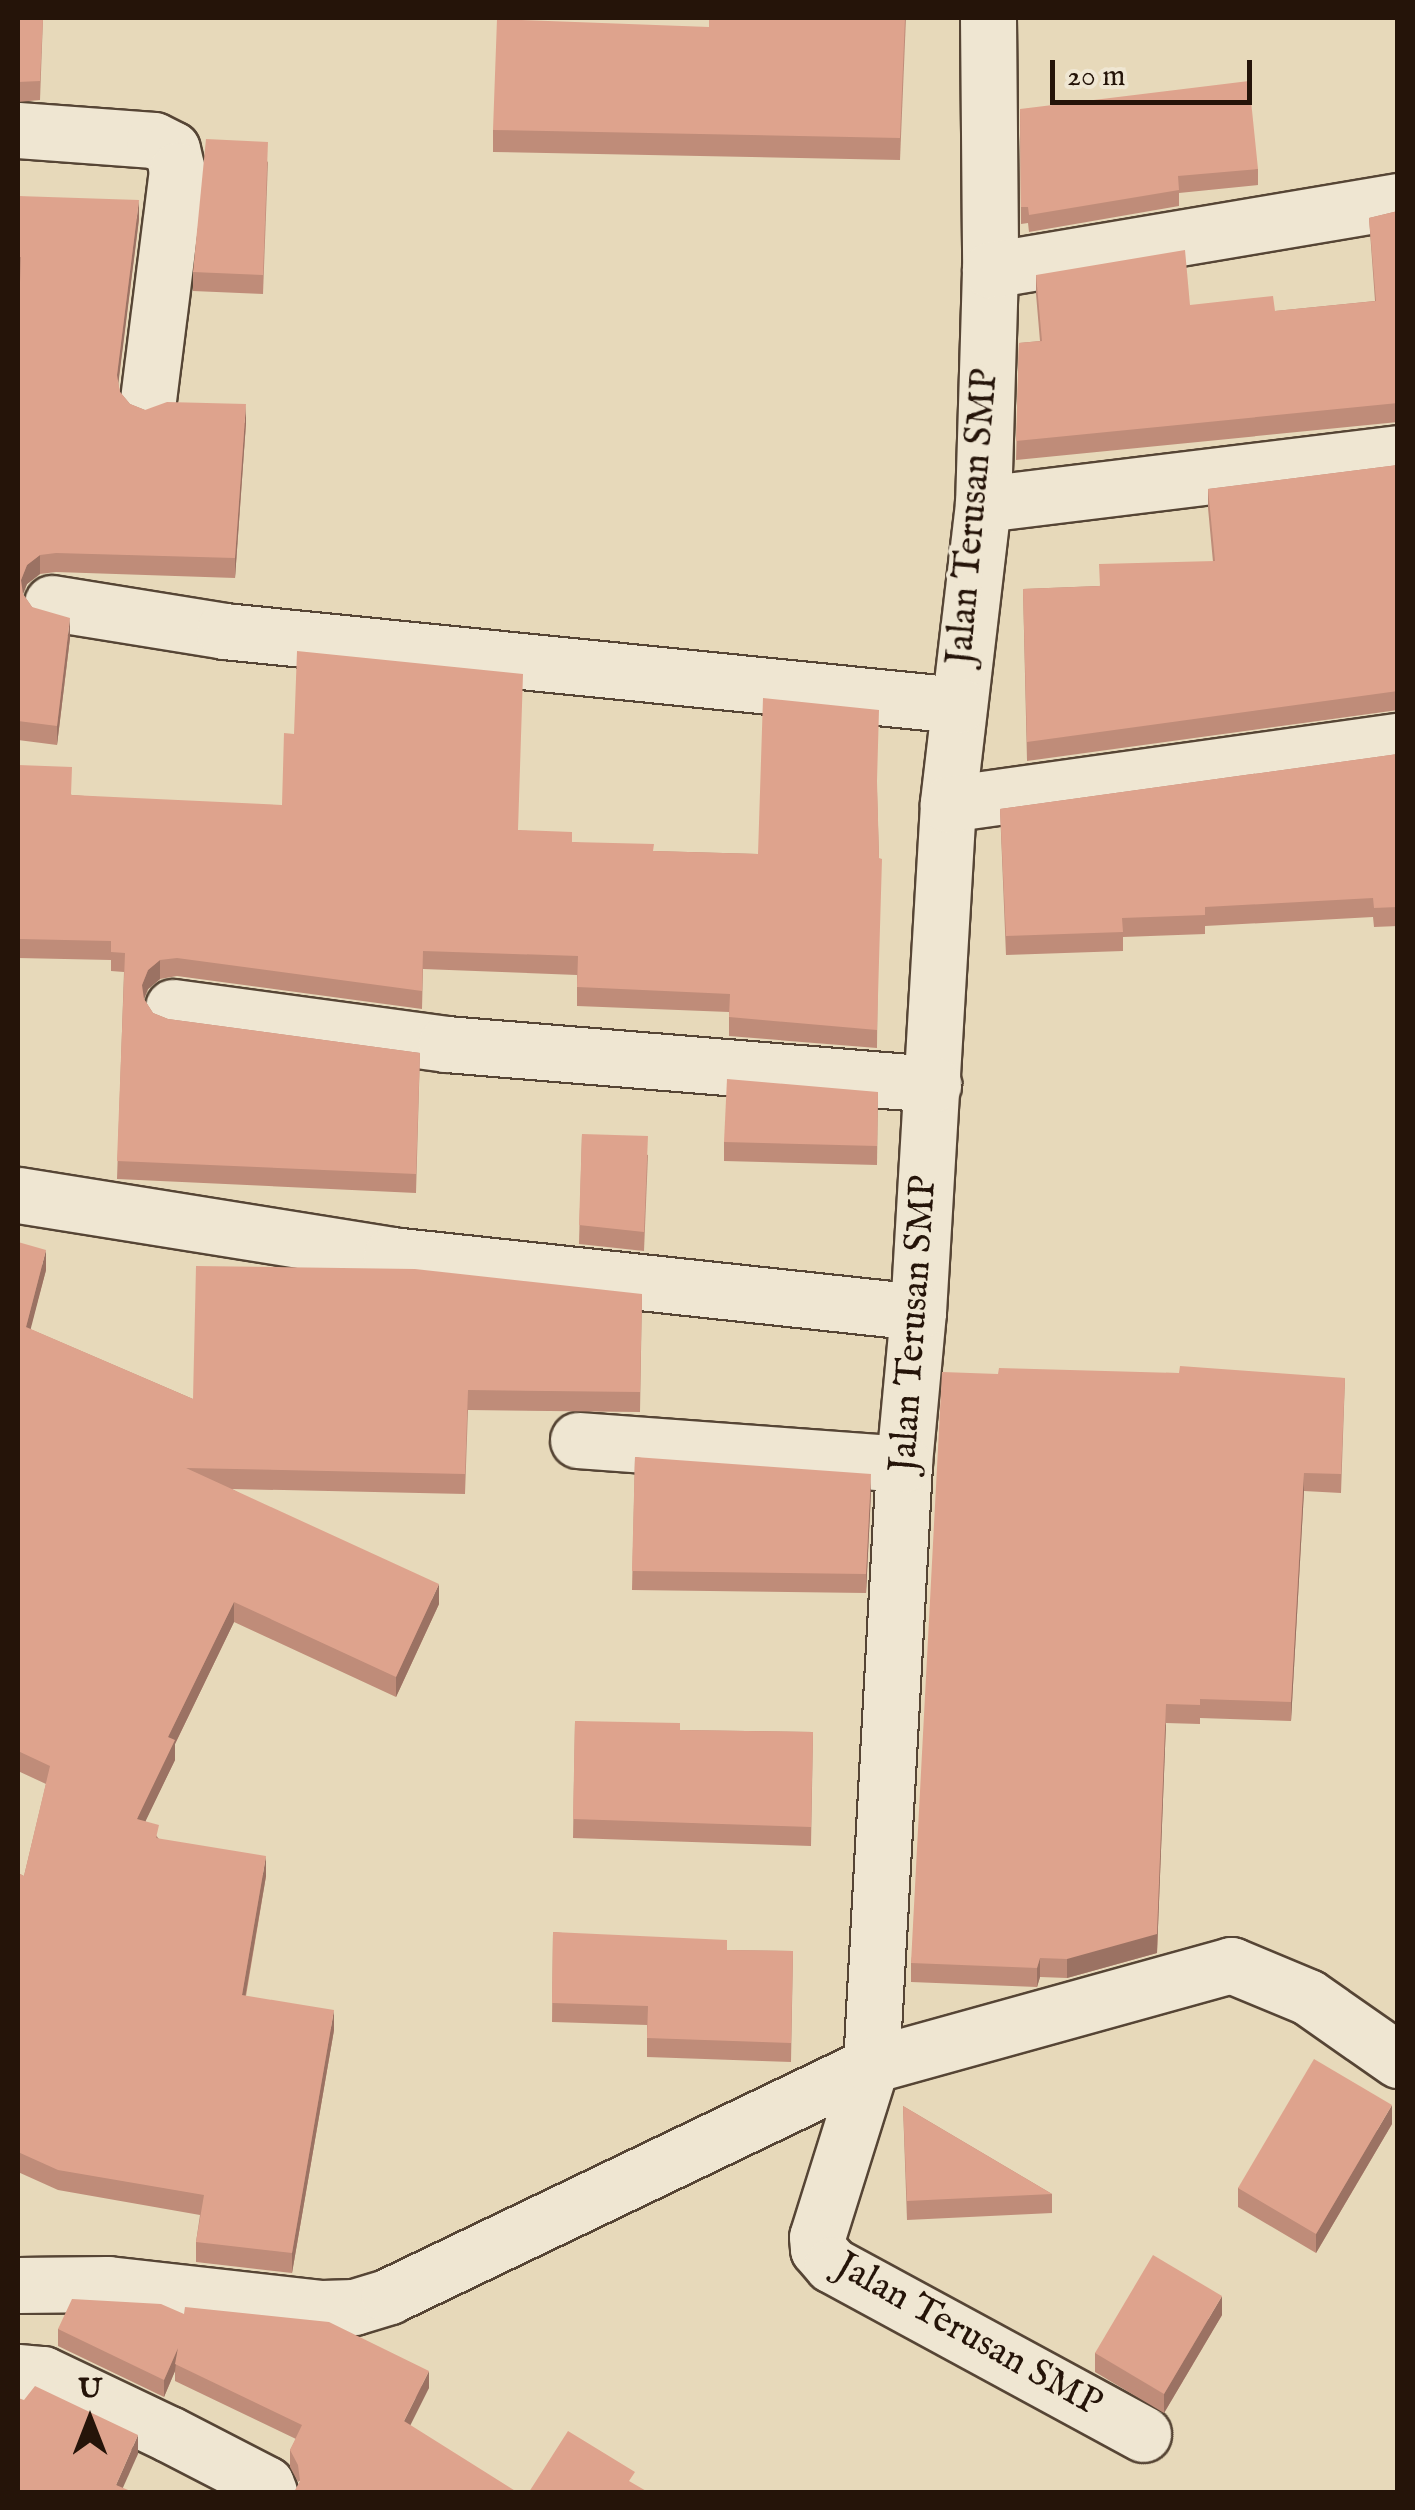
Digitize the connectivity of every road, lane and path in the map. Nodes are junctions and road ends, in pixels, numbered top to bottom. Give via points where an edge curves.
1 (988, 18) edge
2 (18, 130) edge
3 (1398, 201) edge
4 (990, 270) junction
5 (148, 398) dead end
6 (1398, 453) edge
7 (983, 504) junction
8 (52, 603) dead end
9 (958, 705) junction
10 (1398, 741) edge
11 (948, 804) junction
12 (174, 1007) dead end
13 (933, 1084) junction
14 (18, 1195) edge
15 (918, 1312) junction
16 (578, 1440) dead end
17 (904, 1464) junction
18 (1398, 2060) edge
19 (871, 2065) junction
20 (18, 2285) edge
21 (18, 2372) edge
22 (1143, 2434) dead end
23 (269, 2492) edge

1 - 4 street, Jalan Terusan SMP
2 - 5 street via 154,140 172,148 177,170
3 - 4 street
4 - 7 street, Jalan Terusan SMP
6 - 7 street
7 - 9 street, Jalan Terusan SMP
8 - 9 street via 224,631
9 - 11 street, Jalan Terusan SMP
10 - 11 street
11 - 13 street, Jalan Terusan SMP
12 - 13 street via 446,1044
13 - 15 street, Jalan Terusan SMP
14 - 15 street via 391,1255
15 - 17 street, Jalan Terusan SMP
16 - 17 street
17 - 19 street, Jalan Terusan SMP
18 - 19 street via 1308,1997 1231,1966
19 - 20 street via 354,2307 108,2284
19 - 22 street, Jalan Terusan SMP via 821,2220 818,2249 832,2265 898,2303
21 - 23 street via 43,2374 169,2434 266,2484

